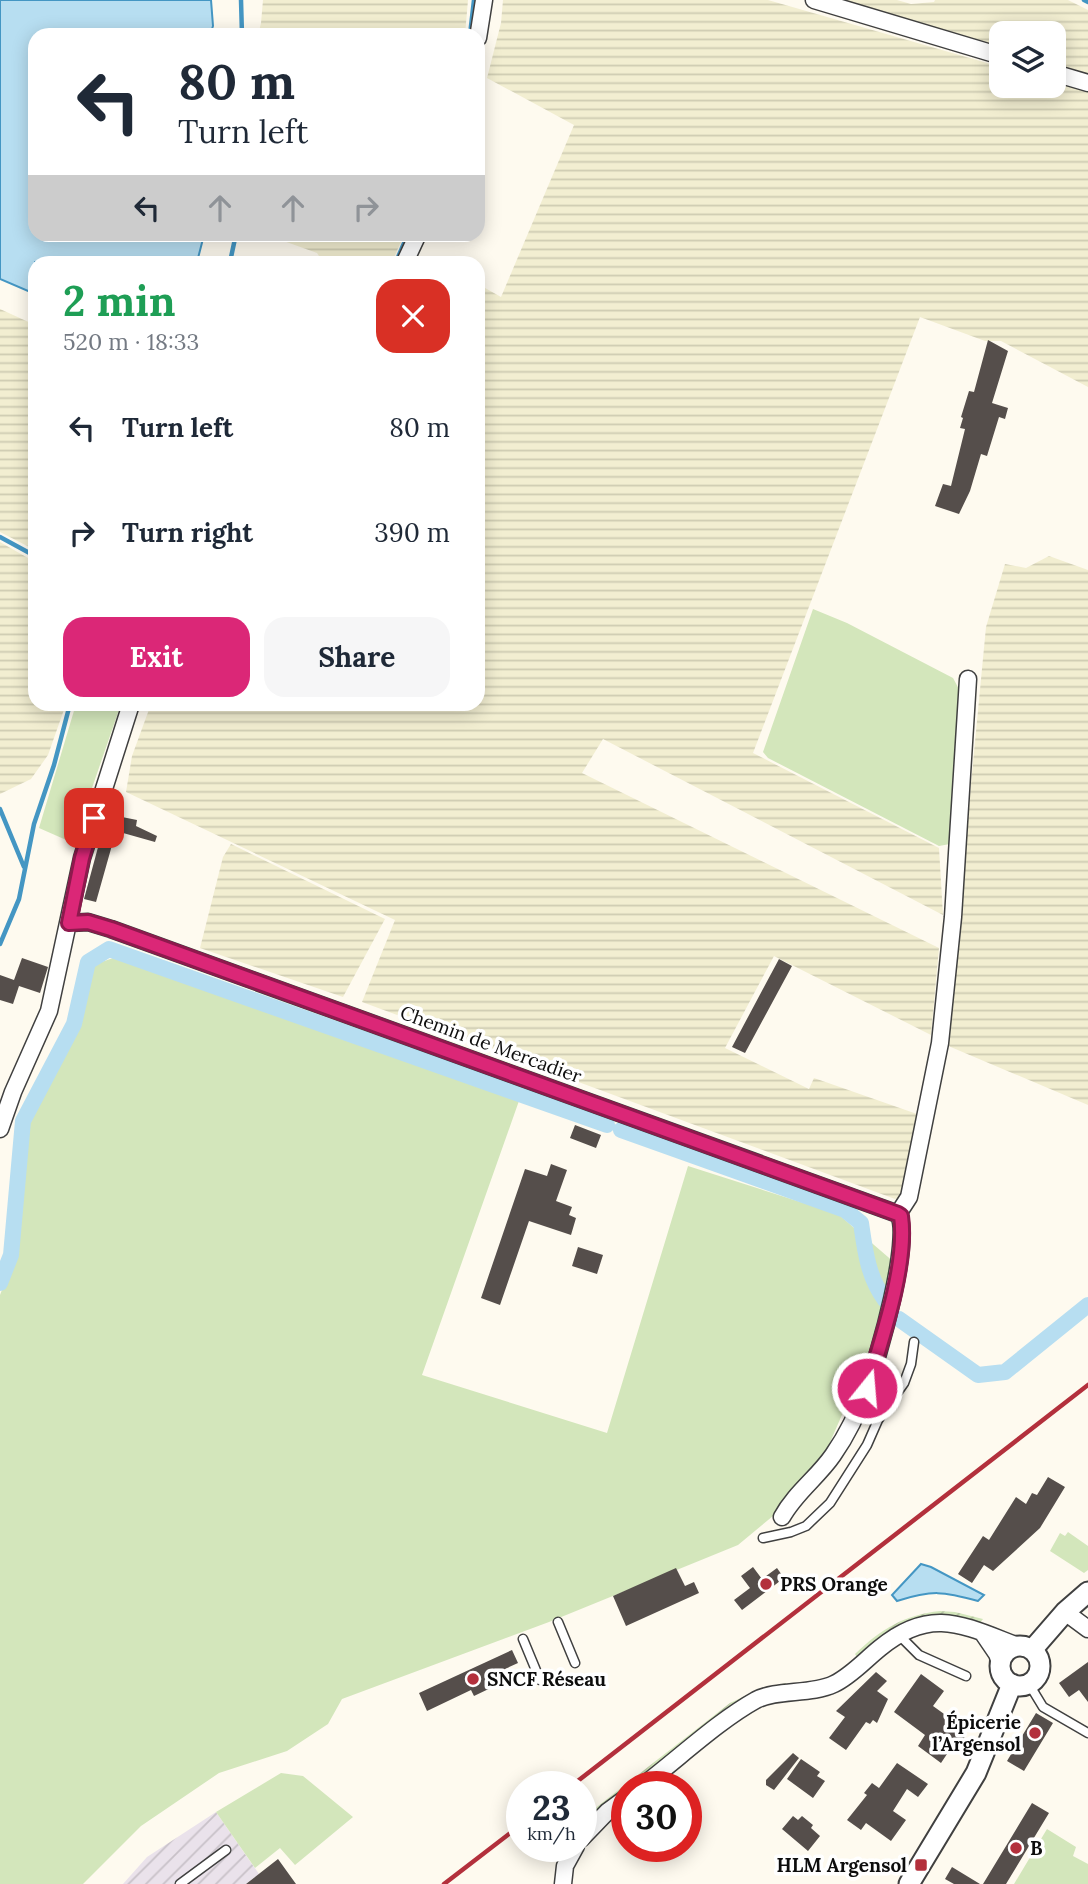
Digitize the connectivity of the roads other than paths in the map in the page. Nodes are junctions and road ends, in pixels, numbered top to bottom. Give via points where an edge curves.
1 (484, 0) edge
2 (814, 0) edge
3 (480, 28) edge
4 (989, 52) edge
5 (1066, 77) edge
6 (1088, 83) edge
7 (968, 679) dead end
8 (129, 711) edge
9 (69, 923) junction
10 (0, 1129) edge
11 (898, 1214) junction
12 (914, 1342) dead end
13 (782, 1517) dead end
14 (763, 1538) dead end
15 (1088, 1592) edge
16 (1065, 1612) junction
17 (558, 1622) dead end
18 (1088, 1629) edge
19 (982, 1632) junction
20 (898, 1634) junction
21 (523, 1639) dead end
22 (1025, 1648) junction
23 (575, 1663) dead end
24 (1001, 1665) junction
25 (966, 1676) dead end
26 (540, 1680) dead end
27 (1020, 1684) junction
28 (1088, 1733) edge
29 (661, 1771) edge
30 (611, 1809) edge
31 (597, 1822) edge
32 (226, 1850) dead end
33 (567, 1862) edge
34 (180, 1884) edge
35 (563, 1884) edge
36 (909, 1884) edge

1 - 3 street
2 - 4 street
5 - 6 street
7 - 11 street via 940,1043 909,1197
8 - 9 street via 82,858
9 - 10 street via 49,1011
9 - 11 street, Chemin de Mercadier via 88,922 111,929
11 - 13 street via 901,1255 867,1388 834,1454 789,1503
12 - 14 lane via 904,1383 830,1503 806,1526
15 - 16 street
16 - 18 street
16 - 22 street
17 - 23 lane
19 - 20 street via 940,1622
19 - 22 street
19 - 24 street
20 - 25 lane via 919,1655
20 - 29 street via 832,1685 758,1699
21 - 26 lane
22 - 24 street via 1004,1654
22 - 27 street via 1040,1661 1040,1668 1034,1680
24 - 27 street via 1003,1676
27 - 28 lane via 1043,1707
27 - 36 street via 976,1773
30 - 31 street
32 - 34 lane
33 - 35 street

